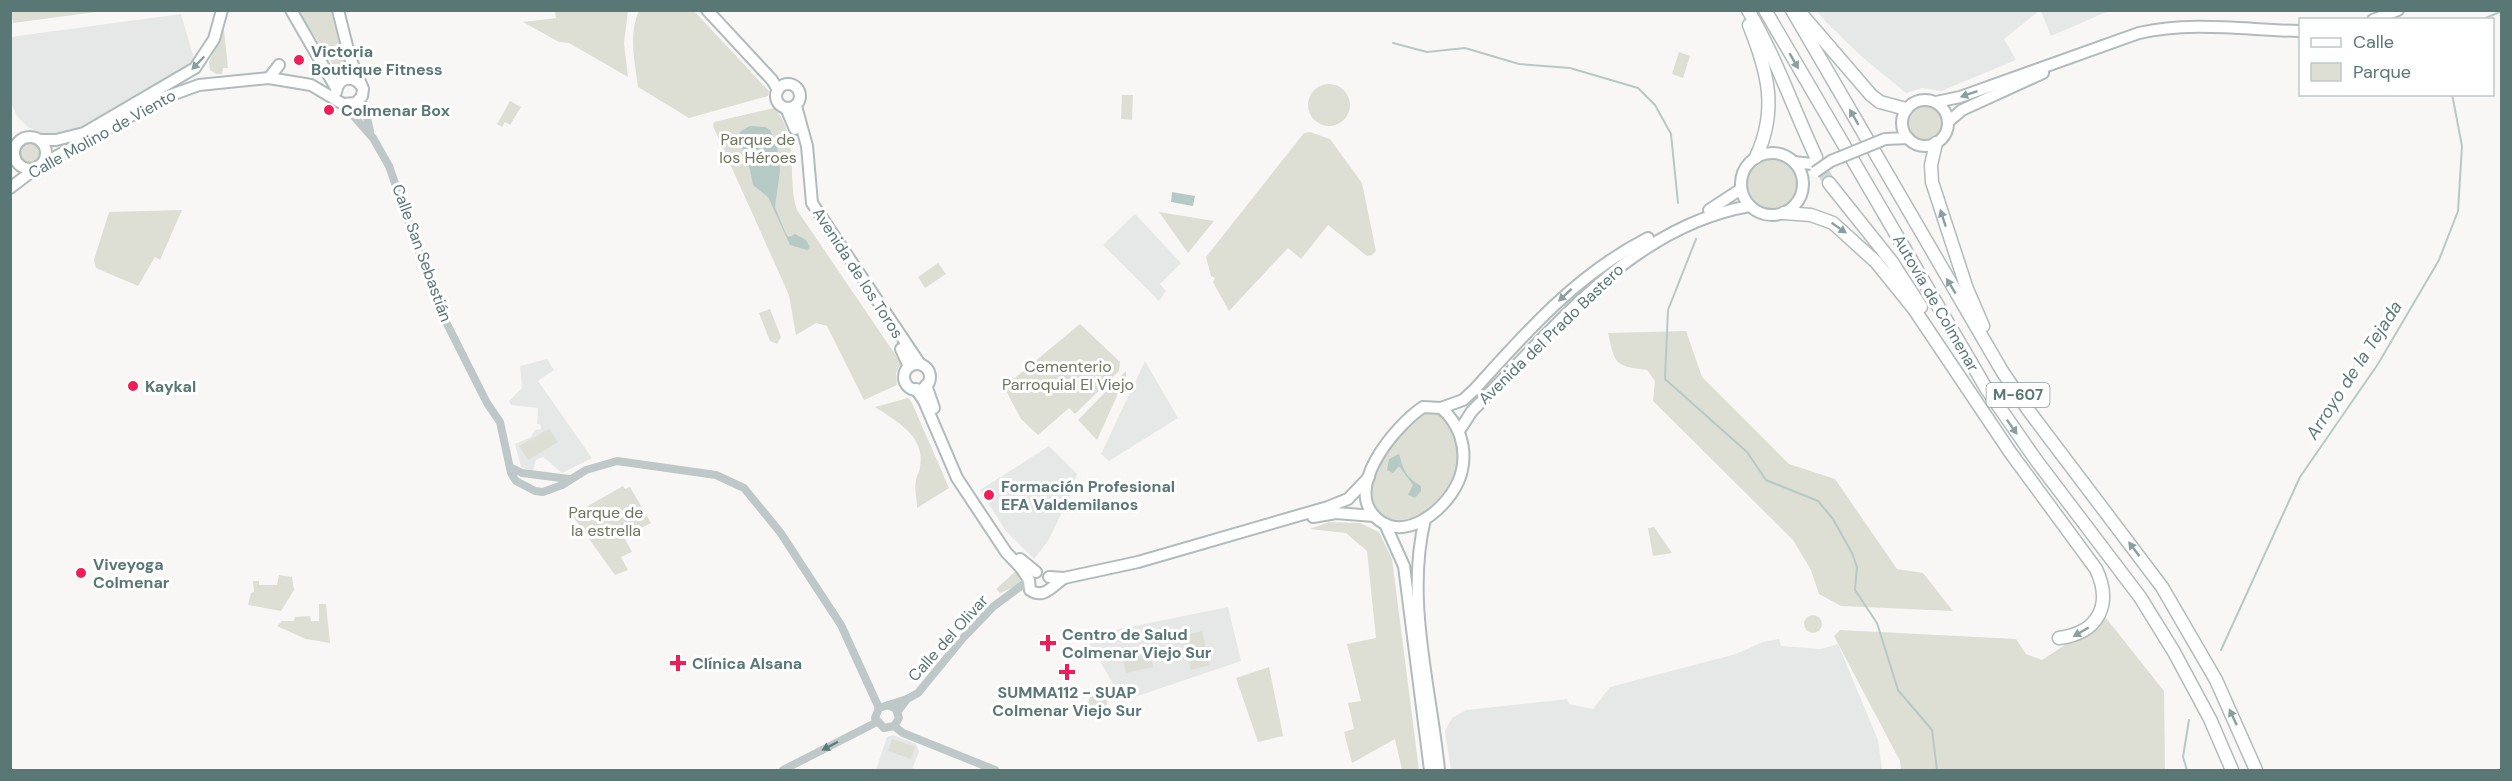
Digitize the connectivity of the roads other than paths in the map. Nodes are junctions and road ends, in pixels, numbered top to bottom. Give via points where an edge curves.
1 (222, 10) edge
2 (291, 10) edge
3 (338, 10) edge
4 (706, 10) edge
5 (715, 10) edge
6 (1742, 10) edge
7 (1748, 10) edge
8 (1765, 10) edge
9 (1792, 10) edge
10 (1799, 10) edge
11 (2398, 10) edge
12 (2378, 18) edge
13 (2299, 31) edge
14 (2081, 55) junction
15 (350, 58) junction
16 (279, 65) dead end
17 (269, 78) junction
18 (342, 82) junction
19 (314, 86) junction
20 (781, 87) junction
21 (362, 91) junction
22 (1936, 102) junction
23 (341, 103) junction
24 (791, 107) junction
25 (1906, 109) junction
26 (1948, 122) junction
27 (1902, 124) junction
28 (373, 138) junction
29 (1908, 138) junction
30 (1885, 139) junction
31 (39, 140) junction
32 (1936, 143) junction
33 (1756, 157) junction
34 (12, 158) edge
35 (1794, 162) junction
36 (1814, 164) junction
37 (39, 166) junction
38 (1829, 183) tunnel mouth
39 (10, 188) edge
40 (1803, 188) junction
41 (1741, 189) junction
42 (1750, 206) junction
43 (1784, 213) junction
44 (915, 366) junction
45 (2002, 371) junction
46 (922, 387) junction
47 (1967, 388) junction
48 (1441, 408) junction
49 (1459, 431) junction
50 (512, 468) junction
51 (531, 475) junction
52 (547, 476) junction
53 (1369, 477) junction
54 (568, 479) junction
55 (531, 489) junction
56 (548, 491) junction
57 (1374, 516) junction
58 (2058, 516) junction
59 (1425, 519) junction
60 (1385, 524) junction
61 (1254, 529) junction
62 (1032, 576) junction
63 (2117, 576) junction
64 (1049, 577) junction
65 (1064, 578) junction
66 (1049, 589) junction
67 (1036, 594) junction
68 (1009, 595) junction
69 (2140, 597) junction
70 (2058, 639) dead end
71 (907, 699) junction
72 (888, 705) junction
73 (879, 708) junction
74 (898, 711) junction
75 (877, 722) junction
76 (894, 726) junction
77 (783, 771) edge
78 (995, 771) edge
79 (1430, 771) edge
80 (1439, 771) edge
81 (2225, 771) edge
82 (2232, 771) edge
83 (2256, 771) edge

1 -> 31 main road, Calle Molino de Viento via 214,39 195,68 84,133
2 - 18 main road via 327,69
3 - 15 main road
4 - 20 main road
5 - 20 main road
6 - 33 highway via 1761,55 1768,98 1766,136
7 - 36 highway via 1777,66
8 -> 69 highway, Autovía de Colmenar / M-607 via 1986,388
45 -> 9 highway, Autovía de Colmenar / M-607
10 - 25 highway via 1871,94 1880,102
11 - 12 main road
13 - 14 main road via 2183,26 2139,33
14 -> 22 main road
14 - 26 main road via 1962,110
15 - 18 main road via 350,68
15 - 21 main road
16 - 17 main road
17 - 19 main road, Calle Molino de Viento
17 - 37 main road, Calle Molino de Viento via 219,81 181,91
18 - 19 main road, Calle Molino de Viento
18 - 21 main road, Calle Molino de Viento via 354,79
18 - 23 main road
19 - 23 main road, Calle Molino de Viento
20 - 24 main road via 777,100
20 - 24 main road via 794,85 799,89 801,99
21 - 23 main road via 352,105
21 - 28 street
22 - 25 main road via 1916,101
22 - 26 main road via 1944,108
23 - 28 street, Calle Molino de Viento
24 - 44 main road, Avenida de los Toros via 807,146 812,202
25 - 27 main road
26 - 32 main road via 1944,137
27 - 29 main road
27 - 30 main road
28 - 50 street, Calle San Sebastián via 398,184 441,314 486,403 500,422
29 - 30 main road
29 - 32 main road via 1924,146
30 - 36 main road, bridge
31 - 34 main road via 23,138 16,144
31 - 37 main road via 46,151
45 -> 32 highway via 1967,289 1932,182
33 - 35 main road via 1772,153
33 - 41 main road via 1744,170
34 - 37 main road via 25,168
35 - 36 main road
35 - 40 main road
36 - 40 main road
37 - 39 main road, Calle Molino de Viento
38 - 47 highway via 1892,262
40 - 43 main road via 1797,203
41 - 42 main road
41 -> 48 main road, Avenida del Prado Bastero via 1714,208 1629,248 1588,275 1463,400
42 - 43 main road via 1763,214
42 - 49 main road, Avenida del Prado Bastero via 1726,210 1682,228 1631,257 1472,411
43 -> 47 highway via 1811,215 1833,223 1852,238 1914,309
44 - 46 main road via 929,372
44 - 46 main road via 905,374 906,382
83 -> 45 highway, Autovía de Colmenar / M-607 via 2216,680 2162,587
46 - 62 main road via 924,401 957,478 1006,552
47 - 58 highway
48 - 49 main road
48 - 53 main road via 1424,407 1407,418 1391,436
49 - 59 main road via 1463,450 1460,483 1446,503
50 - 51 street
50 - 55 street via 516,481
51 - 52 street
51 - 55 street via 526,481
52 - 54 street
52 - 56 street via 551,483
53 - 57 main road via 1366,496
53 - 61 main road via 1348,499
54 - 56 street
54 - 73 street via 617,461 716,475 744,488 780,532 840,625
55 - 56 street
57 - 60 main road
57 - 61 main road via 1336,513
58 - 63 highway
58 -> 70 highway via 2097,569 2104,599 2087,630
59 - 60 main road via 1405,525
59 - 80 main road via 1417,562 1418,596
60 - 79 main road via 1404,566
61 - 65 main road
62 - 64 main road via 1042,572
62 - 67 main road via 1030,590
62 - 68 street, Calle del Olivar
63 - 69 highway
63 - 81 highway via 2186,683
64 - 65 main road
64 - 66 main road
65 - 66 main road
66 - 67 main road
67 - 68 street, Calle del Olivar
68 - 71 street, Calle del Olivar via 963,638 918,693
69 - 82 highway, Autovía de Colmenar / M-607 via 2194,687
71 - 72 street, Calle del Olivar
71 - 74 street, Calle del Olivar
72 - 73 street
72 - 74 street
73 - 75 street via 875,714
74 - 76 street
75 - 76 street via 884,728
75 -> 77 street
76 - 78 street

